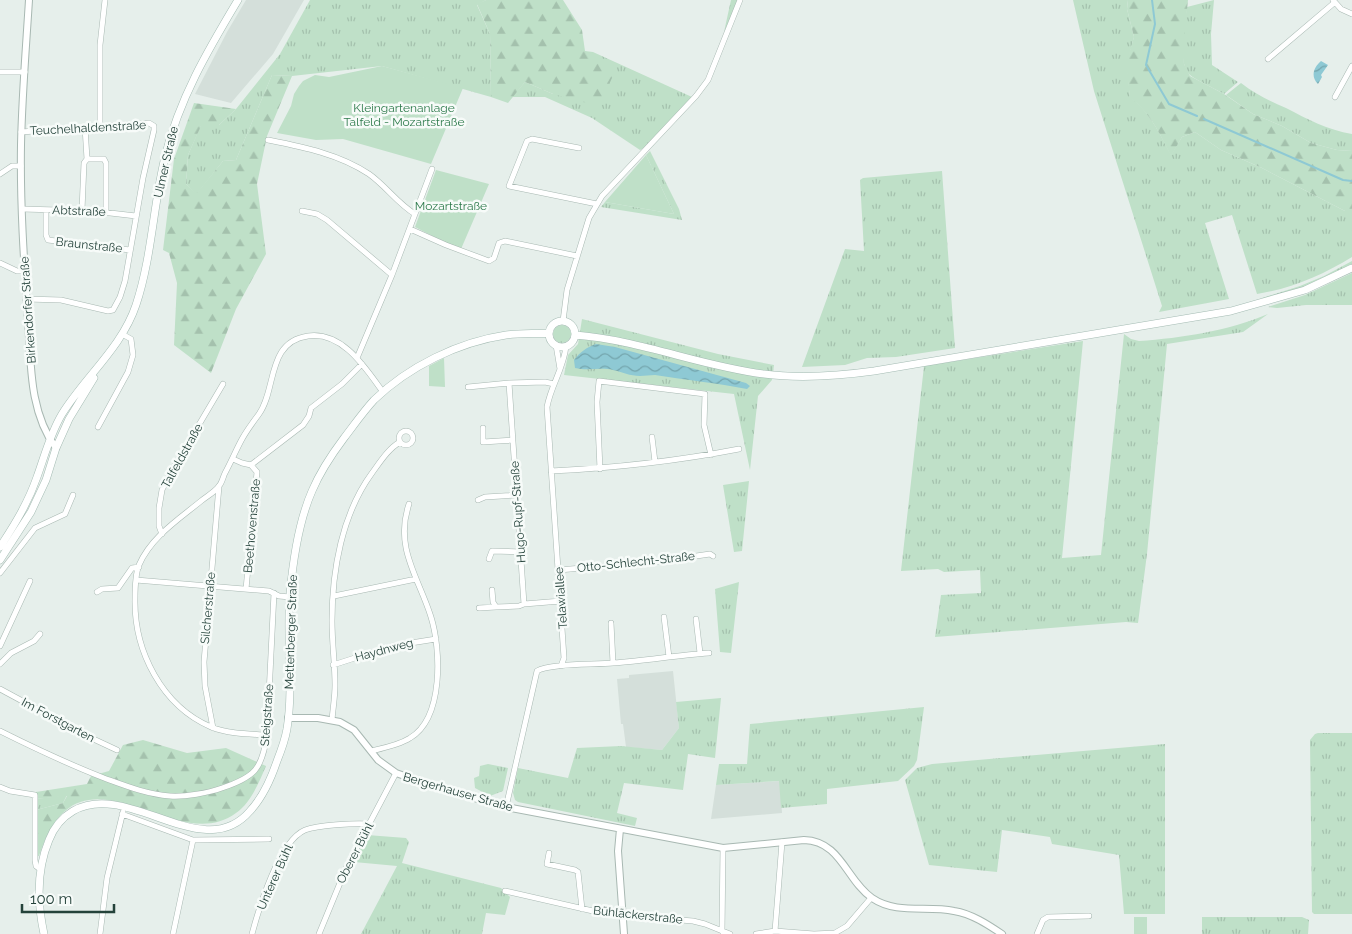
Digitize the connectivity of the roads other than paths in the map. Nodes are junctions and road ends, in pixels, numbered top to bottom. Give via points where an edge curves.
1 (29, 0) edge
2 (105, 0) edge
3 (238, 0) edge
4 (740, 0) edge
5 (1333, 1) edge
6 (1352, 14) edge
7 (1268, 59) dead end
8 (1352, 66) edge
9 (0, 72) edge
10 (25, 72) junction
11 (1335, 97) dead end
12 (100, 126) junction
13 (85, 127) junction
14 (21, 132) junction
15 (268, 140) dead end
16 (579, 148) dead end
17 (87, 159) junction
18 (21, 166) junction
19 (432, 169) dead end
20 (0, 174) edge
21 (597, 204) junction
22 (22, 209) junction
23 (46, 210) junction
24 (82, 210) junction
25 (302, 211) dead end
26 (106, 212) junction
27 (416, 214) junction
28 (136, 216) junction
29 (410, 229) junction
30 (130, 250) junction
31 (577, 256) junction
32 (0, 263) edge
33 (1352, 268) edge
34 (25, 271) junction
35 (392, 275) junction
36 (26, 298) junction
37 (563, 321) junction
38 (549, 333) junction
39 (122, 334) junction
40 (575, 335) junction
41 (556, 345) junction
42 (566, 346) junction
43 (108, 354) junction
44 (357, 358) junction
45 (362, 364) junction
46 (560, 369) junction
47 (509, 383) junction
48 (223, 384) dead end
49 (554, 384) junction
50 (468, 386) dead end
51 (384, 392) junction
52 (98, 427) dead end
53 (483, 428) dead end
54 (652, 437) dead end
55 (49, 439) junction
56 (513, 440) junction
57 (400, 442) dead end
58 (56, 448) junction
59 (739, 449) dead end
60 (711, 455) junction
61 (233, 459) junction
62 (655, 462) junction
63 (251, 465) junction
64 (600, 469) junction
65 (551, 471) junction
66 (219, 486) junction
67 (73, 495) dead end
68 (517, 495) junction
69 (478, 500) dead end
70 (409, 504) dead end
71 (162, 534) junction
72 (0, 547) edge
73 (521, 552) junction
74 (713, 556) dead end
75 (489, 559) dead end
76 (0, 560) edge
77 (138, 567) junction
78 (559, 570) junction
79 (0, 573) edge
80 (416, 579) junction
81 (136, 580) junction
82 (30, 581) dead end
83 (210, 586) junction
84 (246, 589) junction
85 (492, 590) dead end
86 (96, 592) dead end
87 (274, 593) junction
88 (334, 596) junction
89 (290, 597) junction
90 (561, 602) junction
91 (524, 604) junction
92 (496, 607) junction
93 (479, 608) dead end
94 (664, 617) dead end
95 (696, 619) dead end
96 (611, 623) dead end
97 (40, 634) dead end
98 (436, 639) junction
99 (0, 646) edge
100 (709, 653) dead end
101 (700, 654) junction
102 (669, 657) junction
103 (0, 664) edge
104 (613, 664) junction
105 (334, 665) junction
106 (561, 666) junction
107 (0, 689) edge
108 (288, 718) junction
109 (332, 720) junction
110 (213, 728) junction
111 (0, 731) edge
112 (267, 735) junction
113 (117, 750) dead end
114 (371, 751) junction
115 (396, 773) junction
116 (0, 787) edge
117 (506, 806) junction
118 (123, 810) junction
119 (369, 824) junction
120 (620, 829) junction
121 (269, 839) dead end
122 (193, 840) junction
123 (782, 842) junction
124 (723, 848) junction
125 (549, 853) dead end
126 (40, 869) junction
127 (505, 892) dead end
128 (871, 898) junction
129 (582, 909) junction
130 (622, 916) junction
131 (1089, 916) dead end
132 (775, 931) junction
133 (723, 932) edge
134 (44, 934) edge
135 (100, 934) edge
136 (173, 934) edge
137 (252, 934) edge
138 (319, 934) edge
139 (624, 934) edge
140 (730, 934) edge
141 (756, 934) edge
142 (1002, 934) edge
143 (1037, 934) edge

1 - 10 street, Birkendorfer Straße
2 - 12 street via 100,45
3 - 39 main road, Ulmer Straße via 189,86 173,130 136,306
4 - 21 street via 708,80
5 - 6 street
5 - 7 street
8 - 11 street
9 - 10 street
10 - 14 street, Birkendorfer Straße
12 - 13 street, Teuchelhaldenstraße
12 - 28 street, Teuchelhaldenstraße via 154,126
13 - 14 street, Teuchelhaldenstraße
13 - 17 street
14 - 18 street, Birkendorfer Straße
15 - 27 street via 313,149 346,162 369,174 407,210
16 - 21 street via 532,139 527,141 509,186
17 - 24 street via 84,163
17 - 26 street via 106,161
18 - 20 street via 12,166
18 - 22 street, Birkendorfer Straße
19 - 27 street
21 - 31 street
22 - 23 street, Abtstraße
22 - 34 street, Birkendorfer Straße
23 - 24 street, Abtstraße
23 - 30 street, Braunstraße via 48,240
24 - 26 street, Abtstraße
25 - 35 street via 327,220
26 - 28 street, Abtstraße
27 - 29 street
28 - 30 street
29 - 31 street via 488,261 494,258 500,243 505,241
29 - 35 street
30 - 36 street via 125,281 113,310 61,300
31 - 37 street via 566,290
32 - 34 street
33 - 40 main road via 1300,292 1231,311 894,368 827,376 793,377 749,372 627,342
34 - 36 street, Birkendorfer Straße
35 - 44 street
36 - 55 street, Birkendorfer Straße via 33,386 41,422
37 - 38 main road via 552,325
37 - 40 main road via 573,326
38 - 41 main road via 550,340
38 - 51 main road, Mettenberger Straße via 506,335 458,348 408,374
39 - 43 main road, Ulmer Straße
39 - 52 street via 131,339 128,372
40 - 42 main road
41 - 42 main road
41 - 46 street
42 - 46 street, Telawiallee
43 - 55 main road, Ulmer Straße via 63,412
43 - 58 main road, Ulmer Straße via 69,419
44 - 45 street
44 - 61 street via 338,343 317,336 308,336 290,344 274,365 263,407
45 - 51 street
45 - 63 street via 311,408 310,416 303,425
46 - 49 street, Telawiallee
47 - 49 street
47 - 50 street
47 - 56 street, Hugo-Rupf-Straße
48 - 71 street, Talfeldstraße via 162,490 159,526
49 - 65 street, Telawiallee via 547,407
51 - 89 main road, Mettenberger Straße via 359,417 312,491 299,533
53 - 56 street via 483,442
54 - 62 street
55 - 58 street, Birkendorfer Straße
55 - 72 main road, Ulmer Straße via 24,509
56 - 68 street, Hugo-Rupf-Straße
57 - 88 street via 369,477 349,516 336,570
58 - 76 main road, Ulmer Straße via 31,512
59 - 60 street
60 - 62 street
60 - 64 street via 704,424 705,394 599,381
61 - 63 street
61 - 66 street
62 - 64 street
63 - 84 street, Beethovenstraße via 257,472
64 - 65 street
65 - 78 street, Telawiallee
66 - 71 street
66 - 83 street, Silcherstraße
67 - 79 street via 64,514 35,528
68 - 69 street
68 - 73 street, Hugo-Rupf-Straße
70 - 80 street via 405,537
71 - 77 street
73 - 75 street via 492,551
73 - 91 street, Hugo-Rupf-Straße
74 - 78 street, Otto-Schlecht-Straße
77 - 81 street
77 - 86 street via 132,568 118,588
78 - 90 street, Telawiallee
80 - 88 street
80 - 98 street
81 - 83 street
81 - 110 street via 136,622 150,668 166,693 202,723
82 - 99 street
83 - 84 street
83 - 110 street, Silcherstraße via 204,676
84 - 87 street
85 - 92 street via 492,602
87 - 89 street
87 - 112 street, Steigstraße
88 - 105 street
89 - 108 main road, Mettenberger Straße
90 - 91 street
90 - 106 street, Telawiallee via 564,658
91 - 92 street
92 - 93 street
94 - 102 street
95 - 101 street
96 - 104 street
97 - 103 street
98 - 105 street, Haydnweg via 392,646
98 - 114 street via 436,690 424,724 412,737
100 - 101 street
101 - 102 street
102 - 104 street
104 - 106 street
105 - 109 street
106 - 117 street via 537,671
107 - 113 street, Im Forstgarten
108 - 109 street, Bergerhauser Straße
108 - 118 main road via 284,740 265,791 235,824 219,829 196,828
109 - 114 street, Bergerhauser Straße via 354,730
110 - 112 street
111 - 112 street, Steigstraße via 54,758 137,790 172,796 212,792 239,783 255,772
114 - 115 street, Bergerhauser Straße
115 - 117 street, Bergerhauser Straße via 442,790
115 - 119 street, Oberer Bühl
116 - 126 street via 35,795 35,860
117 - 120 street, Bergerhauser Straße
118 - 122 street
118 - 126 main road via 100,802 77,808 66,815 50,837
118 - 135 street via 107,876
119 - 137 street, Unterer Bühl via 305,830 291,840 268,886
119 - 138 street, Oberer Bühl via 344,872
120 - 124 street, Bergerhauser Straße
120 - 130 street via 618,852
121 - 122 street
122 - 136 street
123 - 124 street, Bergerhauser Straße
123 - 128 street, Bergerhauser Straße via 812,840 823,844 832,850
123 - 132 street
124 - 133 street
125 - 129 street, Bühläckerstraße via 547,864 578,872
126 - 134 main road via 38,901
127 - 129 street, Bühläckerstraße
128 - 132 street via 847,926 835,933
128 - 142 street via 898,908 963,912
129 - 130 street, Bühläckerstraße
130 - 133 street, Bühläckerstraße via 682,919
130 - 139 street
131 - 143 street via 1048,917
132 - 141 street
133 - 140 street, Bühläckerstraße

